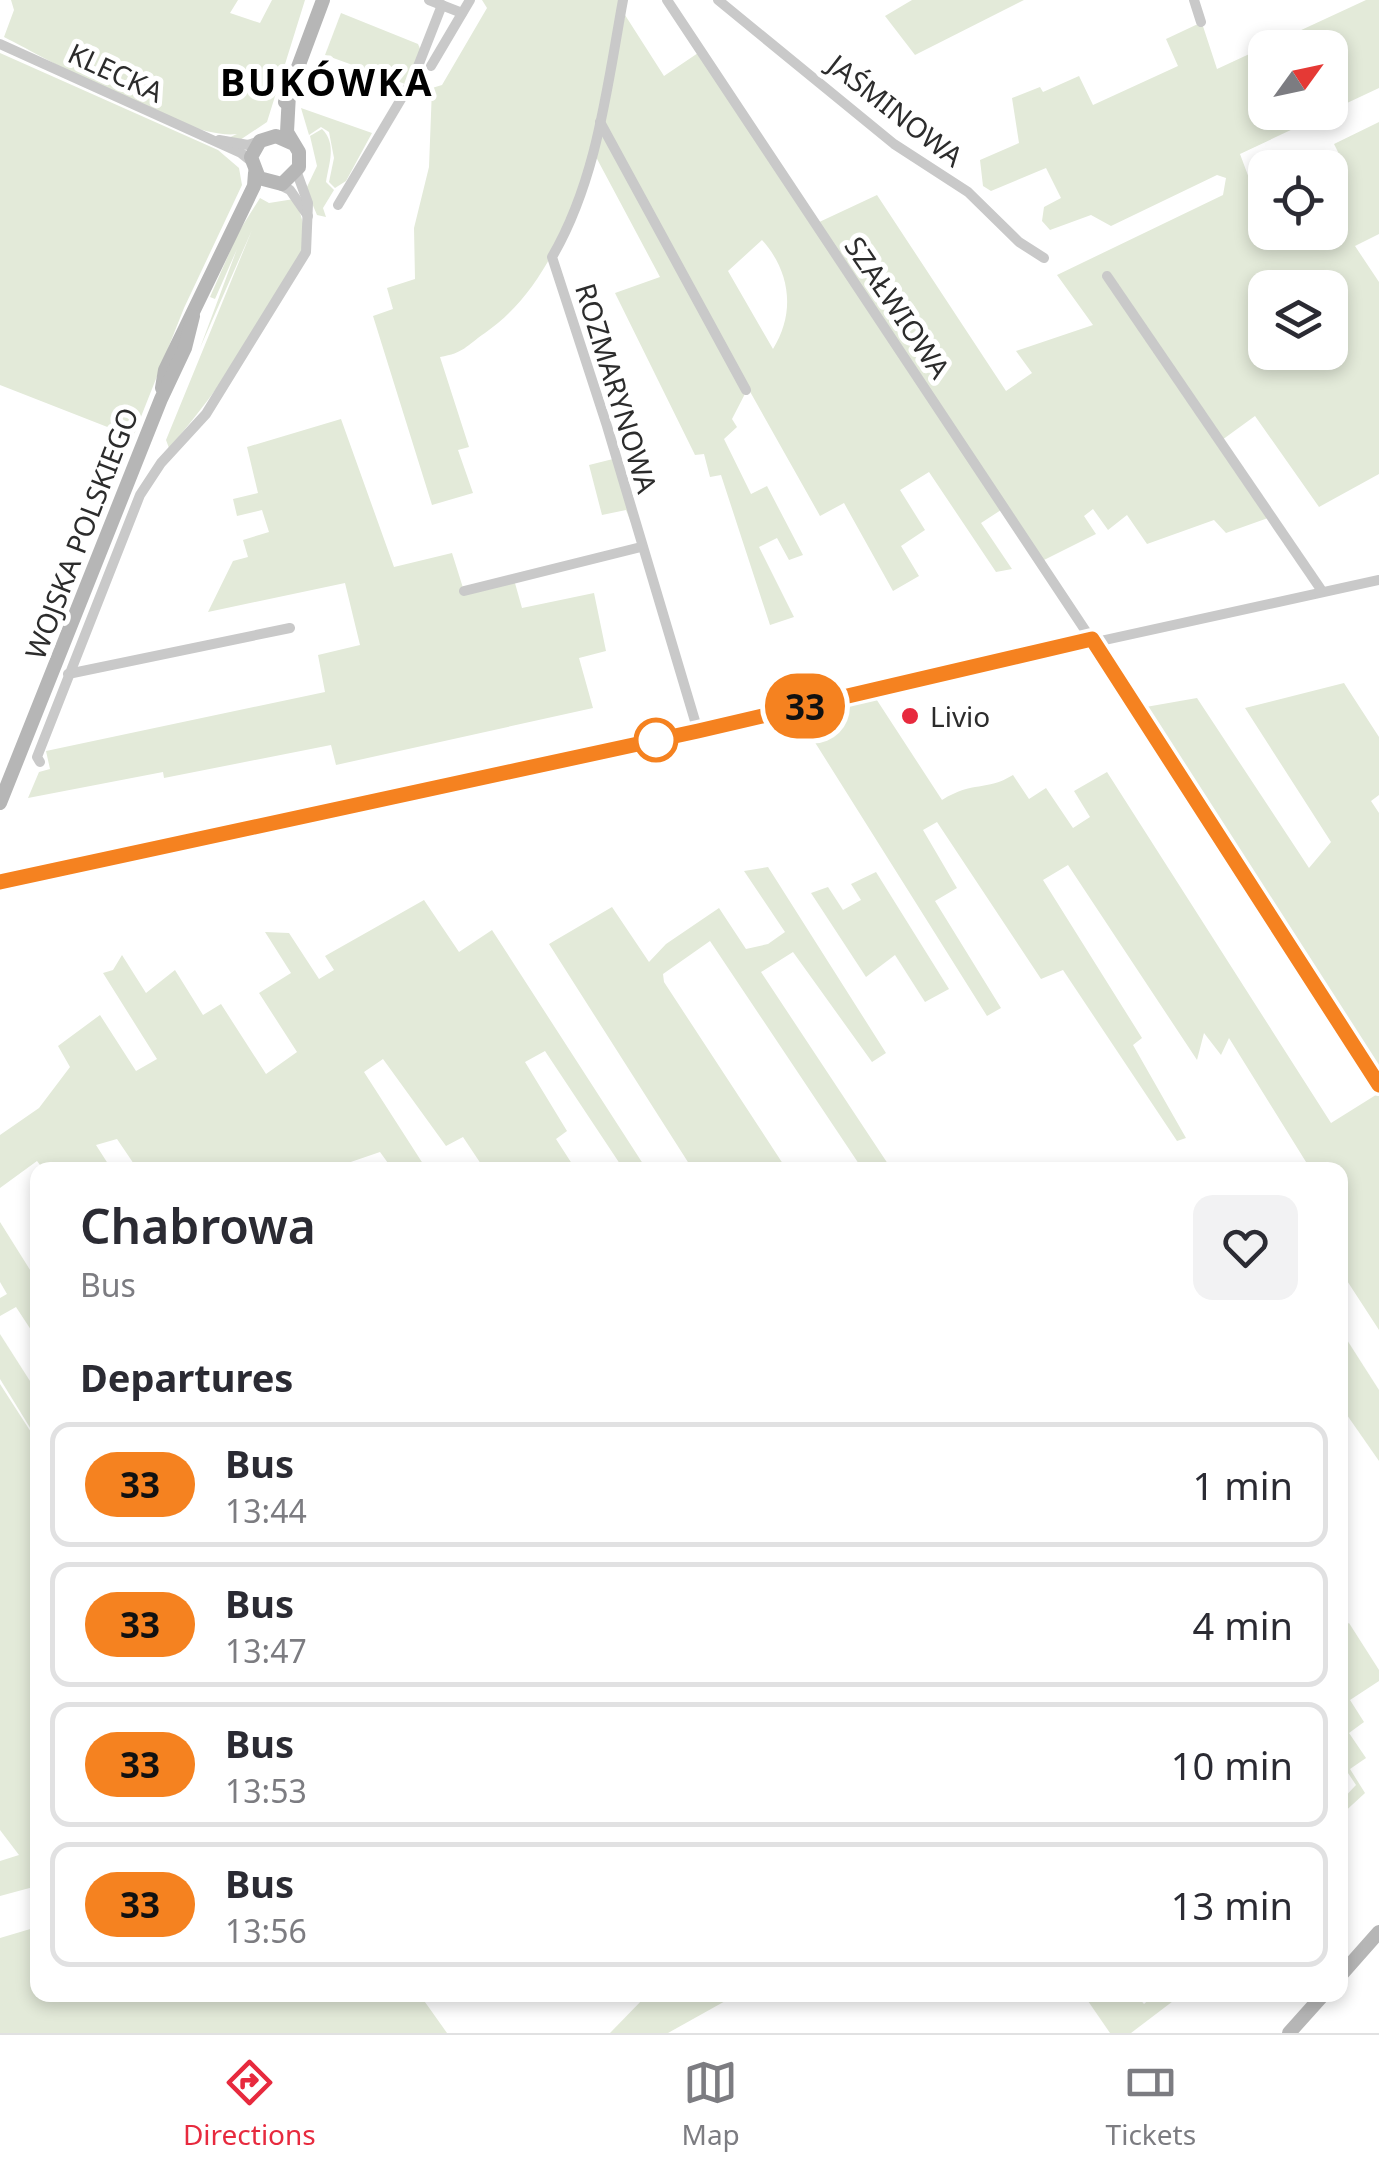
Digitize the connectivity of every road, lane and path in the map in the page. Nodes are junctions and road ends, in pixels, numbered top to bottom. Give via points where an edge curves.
1 (322, 0) edge
2 (428, 0) edge
3 (470, 0) edge
4 (623, 0) edge
5 (667, 0) edge
6 (718, 0) edge
7 (1194, 0) edge
8 (442, 5) junction
9 (462, 13) junction
10 (1201, 22) dead end
11 (0, 44) edge
12 (431, 66) dead end
13 (289, 94) junction
14 (600, 122) junction
15 (265, 139) junction
16 (213, 140) junction
17 (294, 144) junction
18 (253, 168) junction
19 (297, 173) junction
20 (276, 185) junction
21 (338, 205) dead end
22 (309, 216) junction
23 (236, 224) junction
24 (1044, 258) dead end
25 (1107, 276) dead end
26 (746, 390) dead end
27 (641, 547) junction
28 (1379, 580) edge
29 (464, 591) dead end
30 (1322, 592) junction
31 (290, 628) dead end
32 (1092, 639) junction
33 (68, 674) junction
34 (698, 731) junction
35 (40, 762) dead end
36 (10, 785) junction
37 (0, 803) edge
38 (0, 817) edge
39 (0, 882) edge
40 (1379, 1085) edge
41 (1379, 1932) edge
42 (1348, 1967) edge
43 (1317, 2002) edge
44 (1289, 2033) edge

1 - 13 main road
2 - 8 street
3 - 9 street
4 - 14 street, ROZMARYNOWA
5 - 32 street, SZAŁWIOWA
6 - 24 street, JAŚMINOWA
7 - 10 street
8 - 9 street
8 - 21 street via 414,79
9 - 12 street
11 - 16 street, KLECKA
13 - 15 main road
13 - 17 main road via 287,130
14 - 26 street
14 - 27 street, ROZMARYNOWA via 580,194 552,257
15 - 16 street, KLECKA via 248,145
15 - 17 main road via 281,136
15 - 18 main road
16 - 18 street, KLECKA
17 - 19 main road
18 - 20 main road
18 - 23 main road, WOJSKA POLSKIEGO via 256,182
19 - 20 main road
19 - 22 street, WOJSKA POLSKIEGO
20 - 22 street via 290,190
20 - 23 main road, WOJSKA POLSKIEGO
22 - 33 street, WOJSKA POLSKIEGO via 299,265 206,414 140,494
23 - 36 main road, WOJSKA POLSKIEGO via 193,316 186,348
25 - 30 street
27 - 29 street
27 - 34 street, ROZMARYNOWA
28 - 30 street
30 - 32 street
31 - 33 street
32 - 34 street
32 - 40 street, SZAŁWIOWA
33 - 35 street, WOJSKA POLSKIEGO
34 - 39 street
36 - 37 main road, WOJSKA POLSKIEGO
36 - 38 main road, WOJSKA POLSKIEGO
41 - 42 main road
43 - 44 main road

